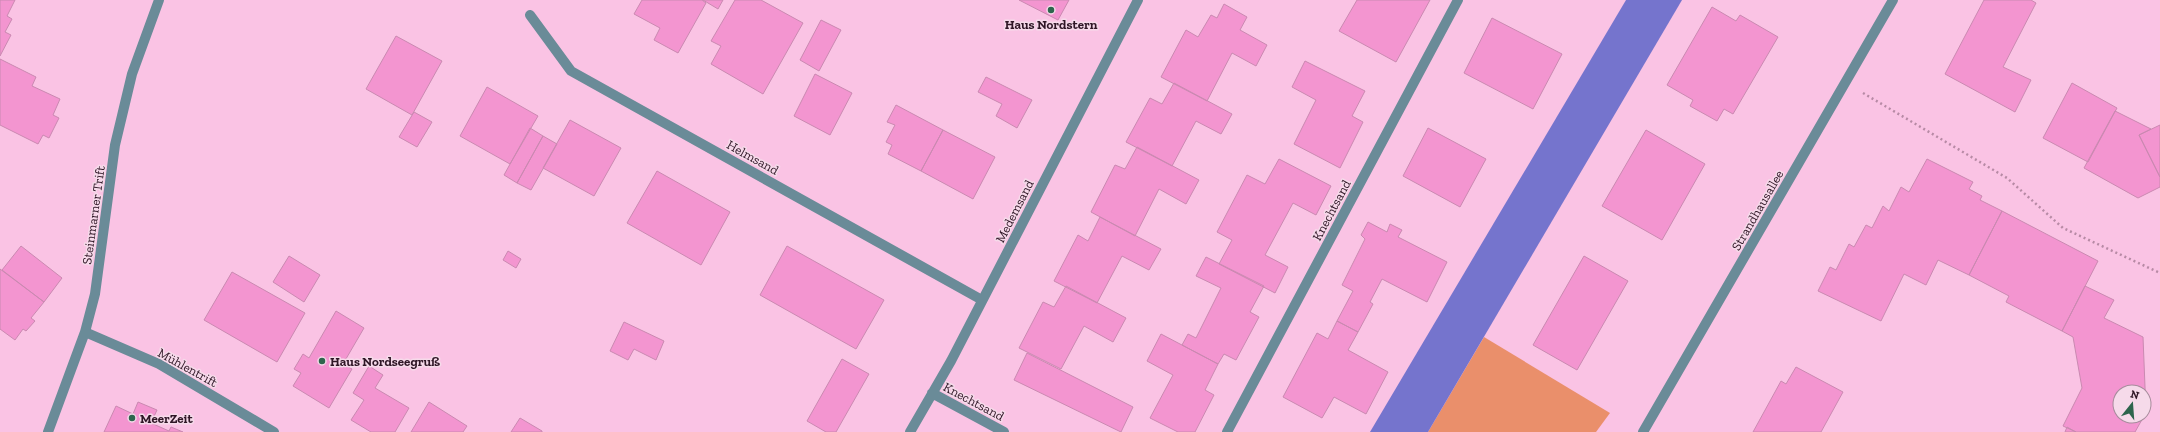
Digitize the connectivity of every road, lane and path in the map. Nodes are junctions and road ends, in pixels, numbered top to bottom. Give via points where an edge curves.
1 (159, 0) edge
2 (1138, 0) edge
3 (1458, 0) edge
4 (1893, 0) edge
5 (530, 15) dead end
6 (1846, 83) junction
7 (2160, 273) edge
8 (982, 300) junction
9 (85, 332) junction
10 (932, 393) junction
11 (48, 432) edge
12 (274, 432) edge
13 (910, 432) edge
14 (1004, 432) edge
15 (1227, 432) edge
16 (1643, 432) edge

1 - 9 street, Steinmarner Trift via 132,74 115,145 95,294
2 - 8 street, Medemsand
3 - 15 street, Knechtsand
4 - 6 street, Strandhausallee
5 - 8 street, Helmsand via 571,71
6 - 7 path via 2007,178 2063,228
6 - 16 street, Strandhausallee
8 - 10 street, Medemsand
9 - 11 street, Steinmarner Trift
9 - 12 street, Mühlentrift via 159,364
10 - 13 street, Medemsand
10 - 14 street, Knechtsand

